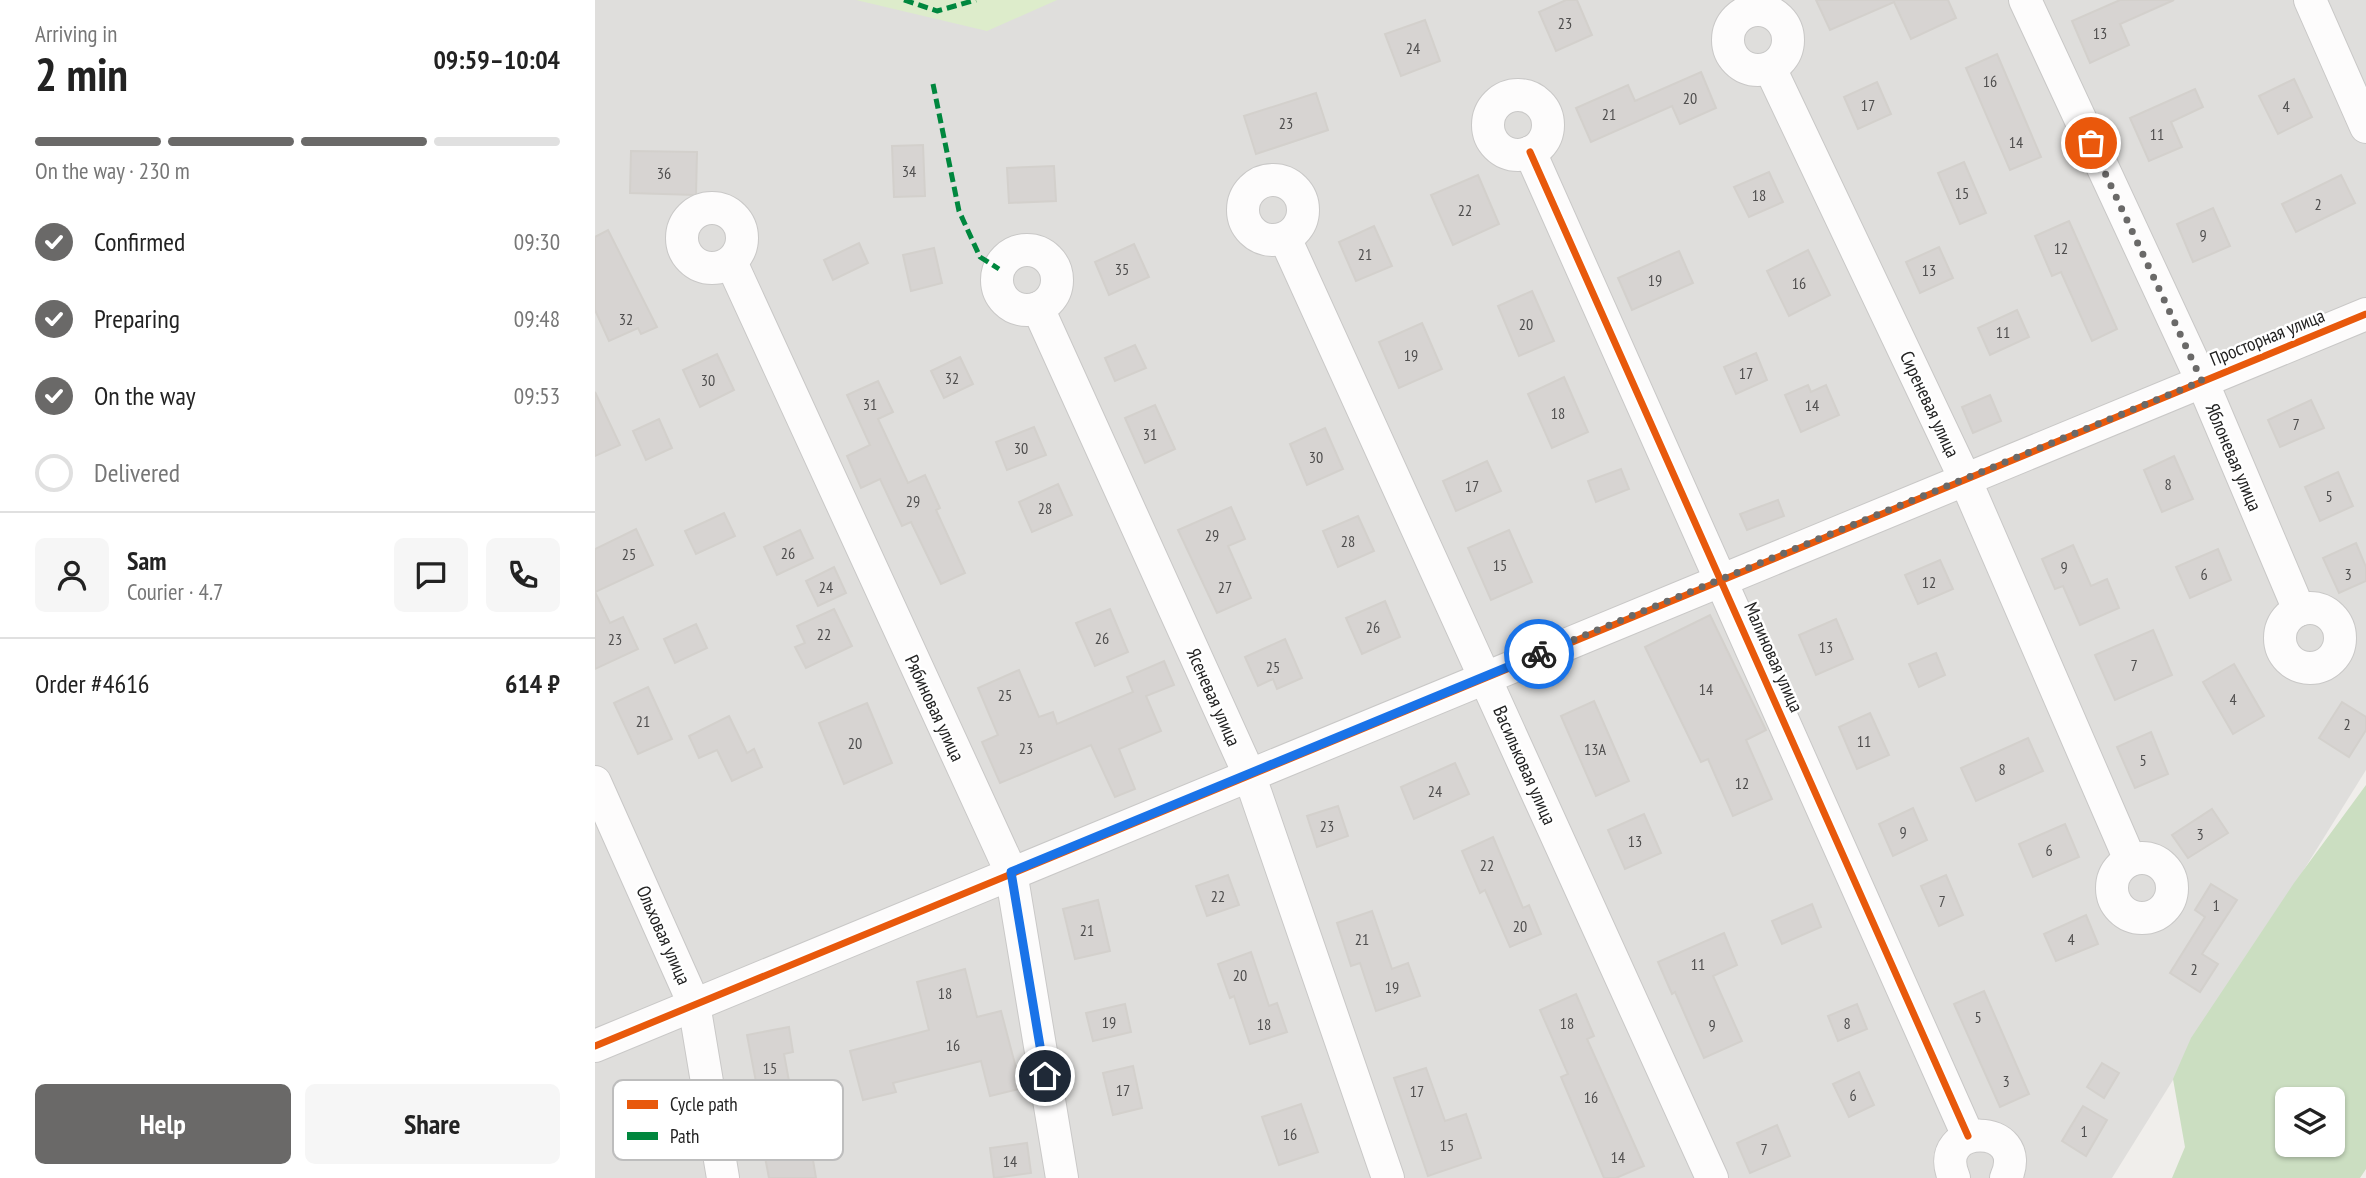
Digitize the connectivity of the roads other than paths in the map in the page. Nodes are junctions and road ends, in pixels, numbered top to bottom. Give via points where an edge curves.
1 (2025, 0) edge
2 (2310, 0) edge
3 (1770, 68) dead end
4 (2366, 127) edge
5 (1530, 152) dead end
6 (1285, 238) dead end
7 (731, 261) dead end
8 (1038, 307) dead end
9 (2366, 313) edge
10 (2202, 381) junction
11 (1965, 479) junction
12 (1722, 579) junction
13 (2299, 610) dead end
14 (1485, 676) junction
15 (1249, 774) junction
16 (595, 782) edge
17 (2130, 860) dead end
18 (1011, 872) junction
19 (694, 1004) junction
20 (595, 1046) edge
21 (707, 1080) edge
22 (1968, 1136) junction
23 (720, 1160) edge
24 (723, 1178) edge
25 (1062, 1178) edge
26 (1388, 1178) edge
27 (1712, 1178) edge
28 (1954, 1178) edge
29 (2006, 1178) edge

1 - 10 street, Яблоневая улица
2 - 4 street
3 - 11 street, Сиреневая улица
5 - 12 street, Малиновая улица
6 - 14 street, Васильковая улица
7 - 18 street, Рябиновая улица
8 - 15 street, Ясеневая улица
9 - 10 street, Просторная улица
10 - 11 street, Просторная улица
10 - 13 street, Яблоневая улица
11 - 12 street, Просторная улица
11 - 17 street, Сиреневая улица
12 - 14 street, Просторная улица
12 - 22 street, Малиновая улица
14 - 15 street, Просторная улица
14 - 27 street, Васильковая улица
15 - 18 street, Просторная улица
15 - 26 street, Ясеневая улица
16 - 19 street, Ольховая улица
18 - 19 street, Просторная улица
18 - 25 street, Рябиновая улица
19 - 20 street, Просторная улица
19 - 21 street, Ольховая улица
22 - 28 street via 1952,1153
22 - 29 street via 1984,1134 1998,1140 2010,1160
23 - 24 street, Ольховая улица

